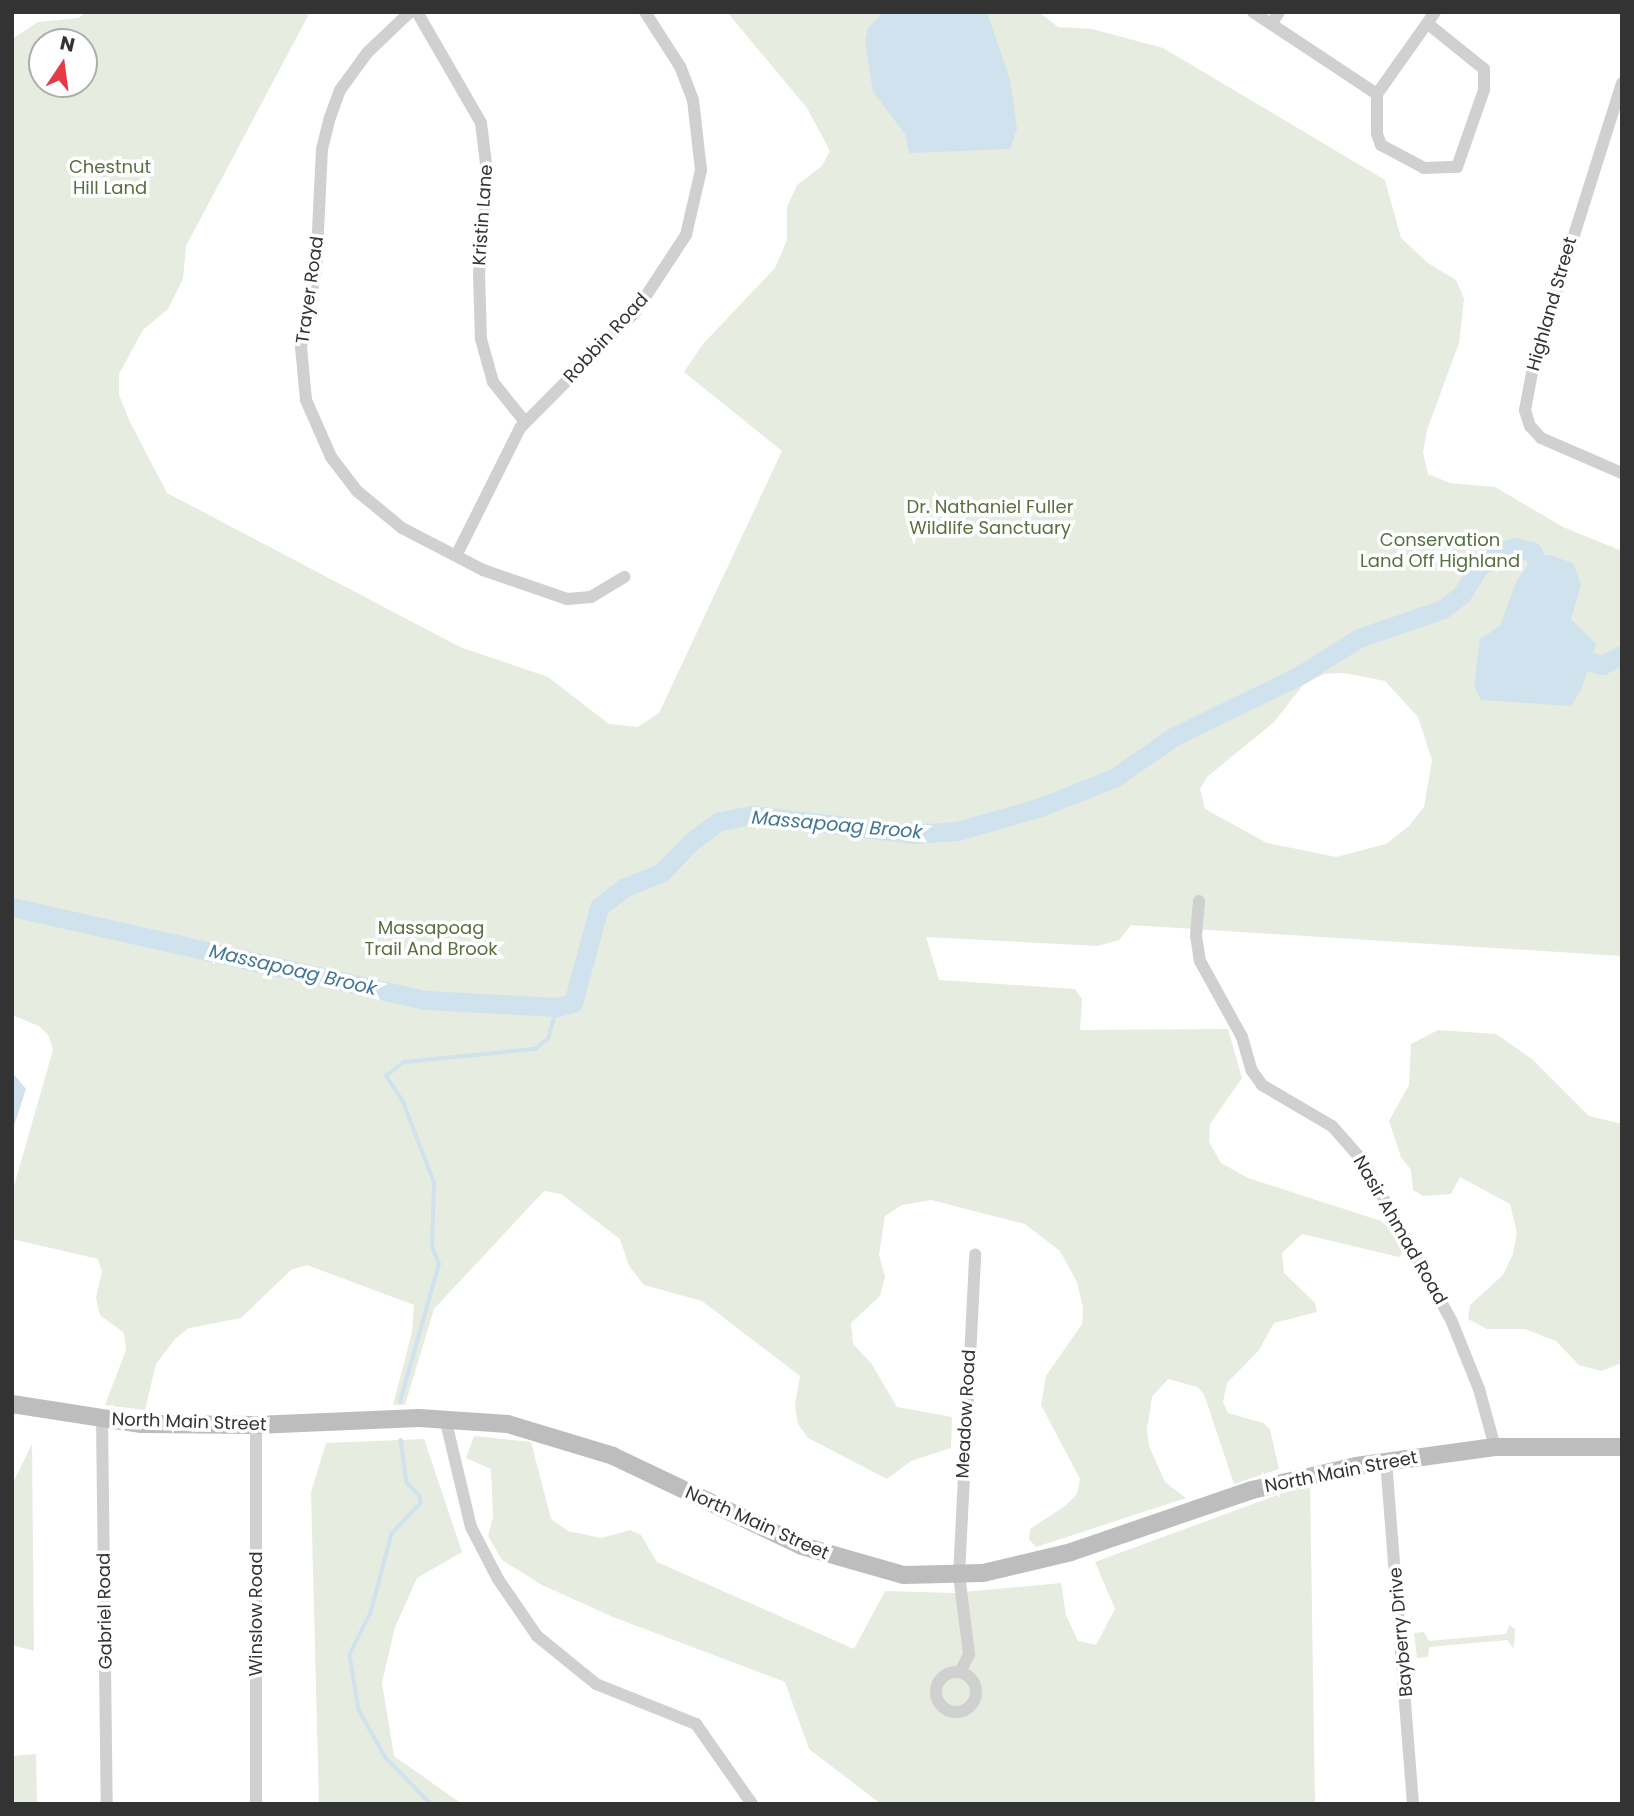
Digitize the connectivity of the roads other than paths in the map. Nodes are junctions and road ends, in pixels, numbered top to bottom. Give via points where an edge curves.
1 (410, 12) edge
2 (416, 12) edge
3 (645, 12) edge
4 (1253, 12) edge
5 (1279, 12) edge
6 (1435, 12) edge
7 (1271, 24) junction
8 (1427, 24) junction
9 (1622, 83) edge
10 (1377, 94) junction
11 (525, 422) junction
12 (1621, 469) edge
13 (456, 556) junction
14 (624, 577) dead end
15 (1199, 901) dead end
16 (975, 1254) dead end
17 (12, 1404) edge
18 (445, 1418) junction
19 (102, 1419) junction
20 (256, 1425) junction
21 (1495, 1447) junction
22 (1622, 1447) edge
23 (1385, 1461) junction
24 (958, 1575) junction
25 (960, 1672) dead end
26 (107, 1804) edge
27 (256, 1804) edge
28 (752, 1804) edge
29 (1413, 1804) edge

1 - 13 street, Trayer Road via 367,53 340,90 330,117 302,368 315,425 331,457 357,491 402,528
2 - 11 street, Kristin Lane via 481,123 488,180 479,273 481,340 494,382
3 - 11 street, Robbin Road via 681,68 693,100 701,170 686,235 636,311
4 - 7 street
5 - 7 street
6 - 8 street
7 - 10 street
8 - 10 street
8 - 10 street via 1484,69 1484,90 1457,167 1424,168 1381,145
9 - 12 street, Highland Street via 1538,349 1525,410 1530,426 1541,438
11 - 13 street, Robbin Road via 509,445
13 - 14 street, Trayer Road via 538,592 566,599 591,597
15 - 21 street, Nasir Ahmad Road via 1196,936 1200,961 1242,1037 1252,1071 1262,1085 1332,1126 1362,1160 1452,1322 1479,1389
16 - 24 street, Meadow Road
17 - 19 main road, North Main Street
18 - 20 main road, North Main Street
18 - 24 main road, North Main Street via 508,1424 569,1440 802,1546 875,1571
18 - 28 street via 471,1527 498,1579 537,1636 596,1684 696,1724
19 - 20 main road, North Main Street
19 - 26 street, Gabriel Road
20 - 27 street, Winslow Road
21 - 22 main road, North Main Street
21 - 23 main road, North Main Street
23 - 24 main road, North Main Street via 1252,1490 1071,1552
23 - 29 street, Bayberry Drive
24 - 25 street, Meadow Road via 969,1654

